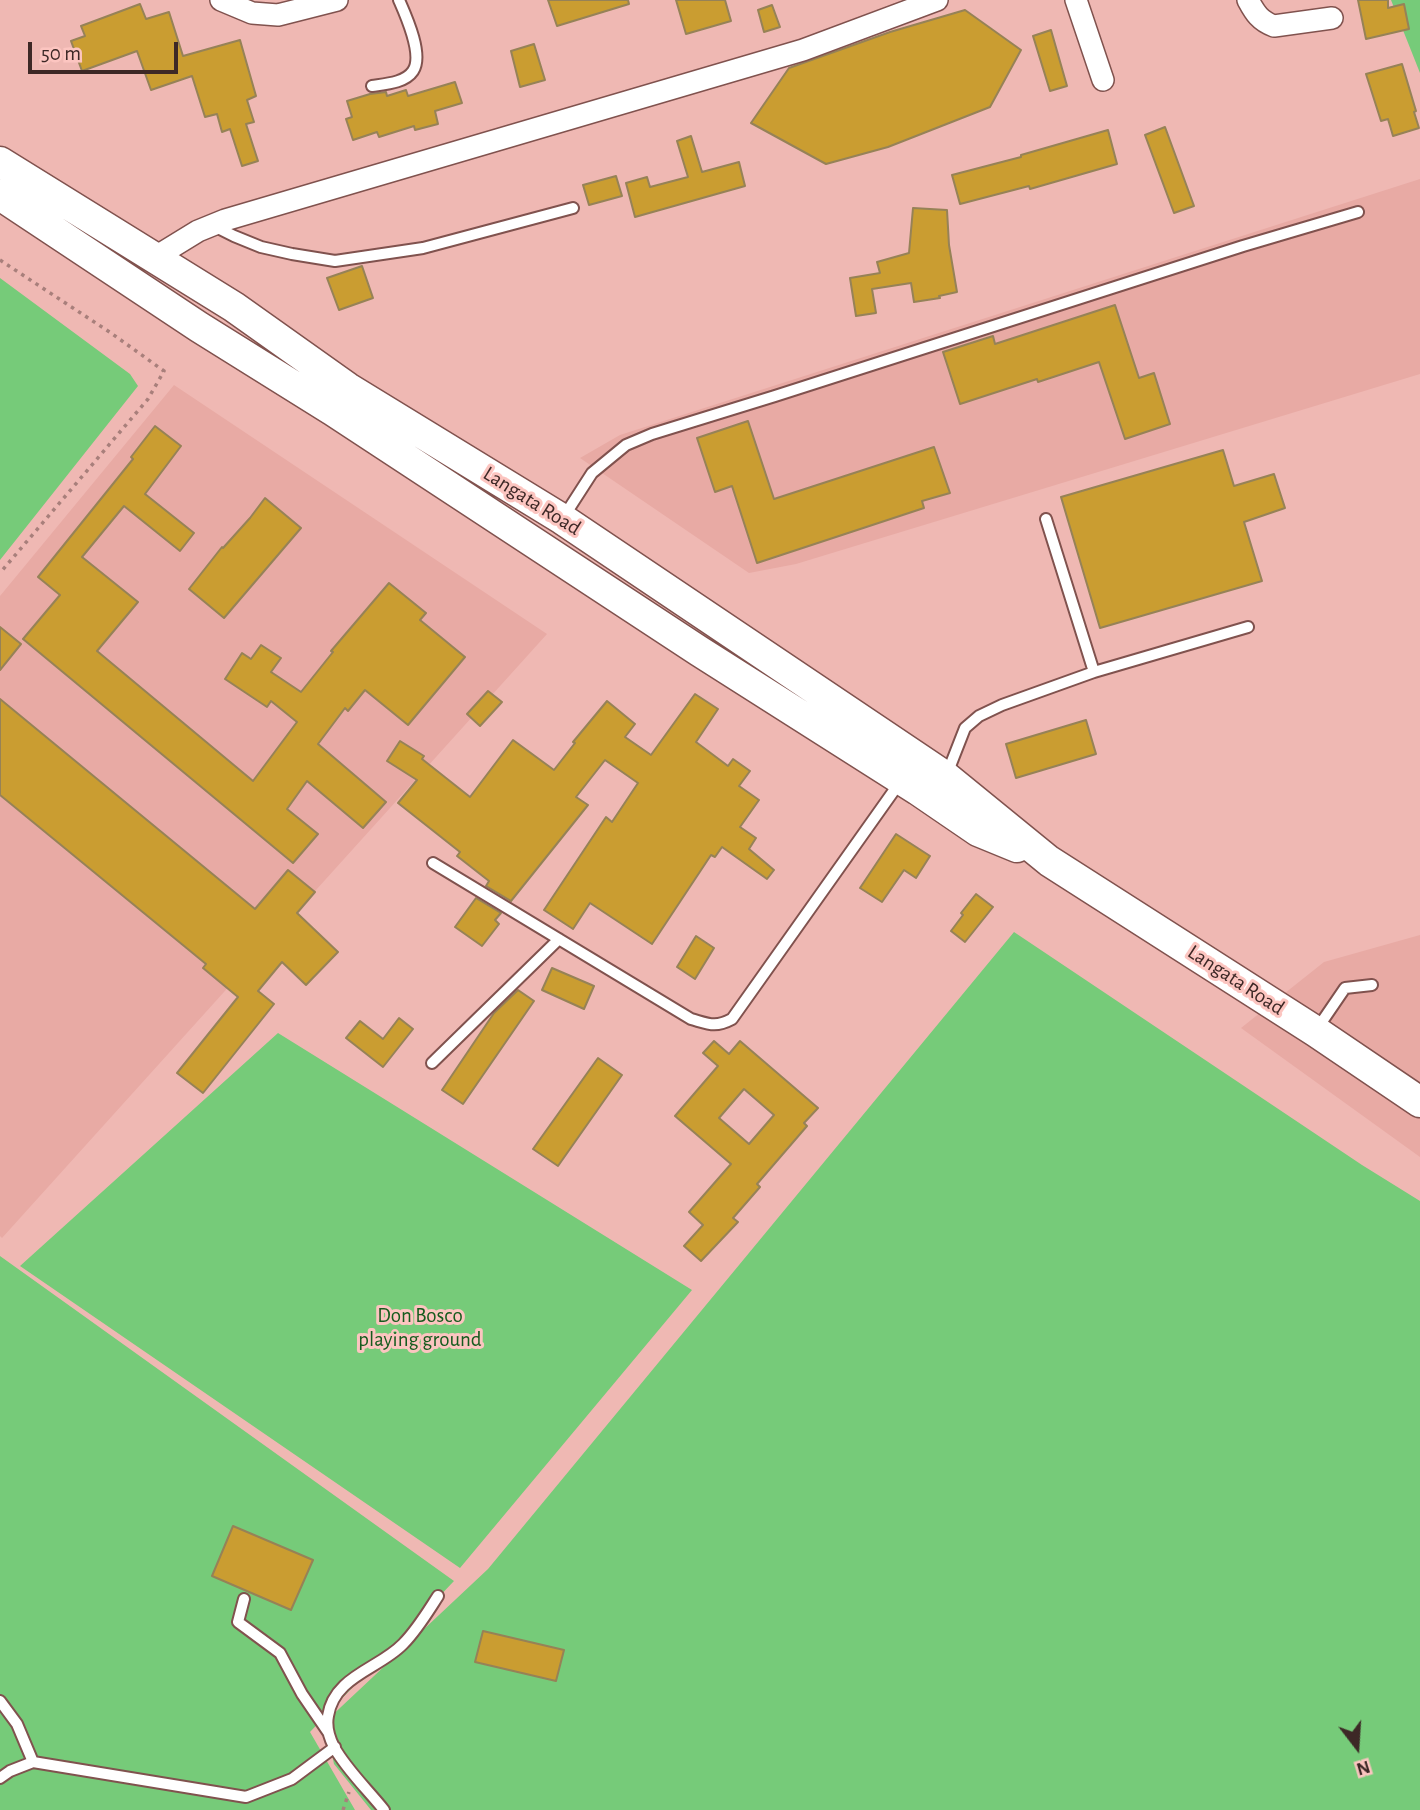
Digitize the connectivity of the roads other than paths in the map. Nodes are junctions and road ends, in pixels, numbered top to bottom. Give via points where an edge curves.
1 (221, 0) edge
2 (337, 0) edge
3 (399, 0) edge
4 (937, 0) edge
5 (1076, 0) edge
6 (1248, 0) edge
7 (1332, 18) dead end
8 (1103, 80) dead end
9 (372, 86) dead end
10 (0, 162) edge
11 (0, 195) edge
12 (573, 208) dead end
13 (1358, 212) dead end
14 (212, 225) junction
15 (154, 258) junction
16 (562, 519) junction
17 (1046, 519) dead end
18 (1248, 627) dead end
19 (1094, 672) junction
20 (946, 776) junction
21 (901, 779) junction
22 (1049, 861) junction
23 (432, 863) dead end
24 (559, 939) junction
25 (1372, 985) dead end
26 (1315, 1031) junction
27 (432, 1063) dead end
28 (1420, 1102) edge
29 (438, 1596) dead end
30 (244, 1599) dead end
31 (0, 1700) edge
32 (329, 1734) junction
33 (334, 1747) junction
34 (33, 1762) junction
35 (0, 1778) edge
36 (384, 1810) edge

1 - 2 street via 252,13 278,15
3 - 9 lane via 413,37 415,69 406,78
4 - 14 street via 803,50
5 - 8 street
6 - 7 street via 1255,14 1273,26
10 - 15 main road, Langata Road
11 - 21 main road, Langata Road
12 - 14 lane via 424,248 335,261 261,247
13 - 16 lane via 652,434 626,445 592,473
14 - 15 street
15 - 16 main road, Langata Road via 234,307 348,388
16 - 20 main road, Langata Road
17 - 19 lane
18 - 19 lane
19 - 20 lane via 979,716 965,728
20 - 22 main road, Langata Road
21 - 22 main road, Langata Road via 978,831
21 - 24 lane via 732,1019 721,1025 691,1019
22 - 26 main road, Langata Road
23 - 24 lane
24 - 27 lane
25 - 26 lane via 1345,988
26 - 28 main road, Langata Road
29 - 32 lane via 402,1645 337,1693 329,1708
30 - 32 lane via 239,1622 280,1653
31 - 34 lane via 17,1724
32 - 33 lane
33 - 34 lane via 292,1779 246,1797
33 - 36 lane
34 - 35 lane

